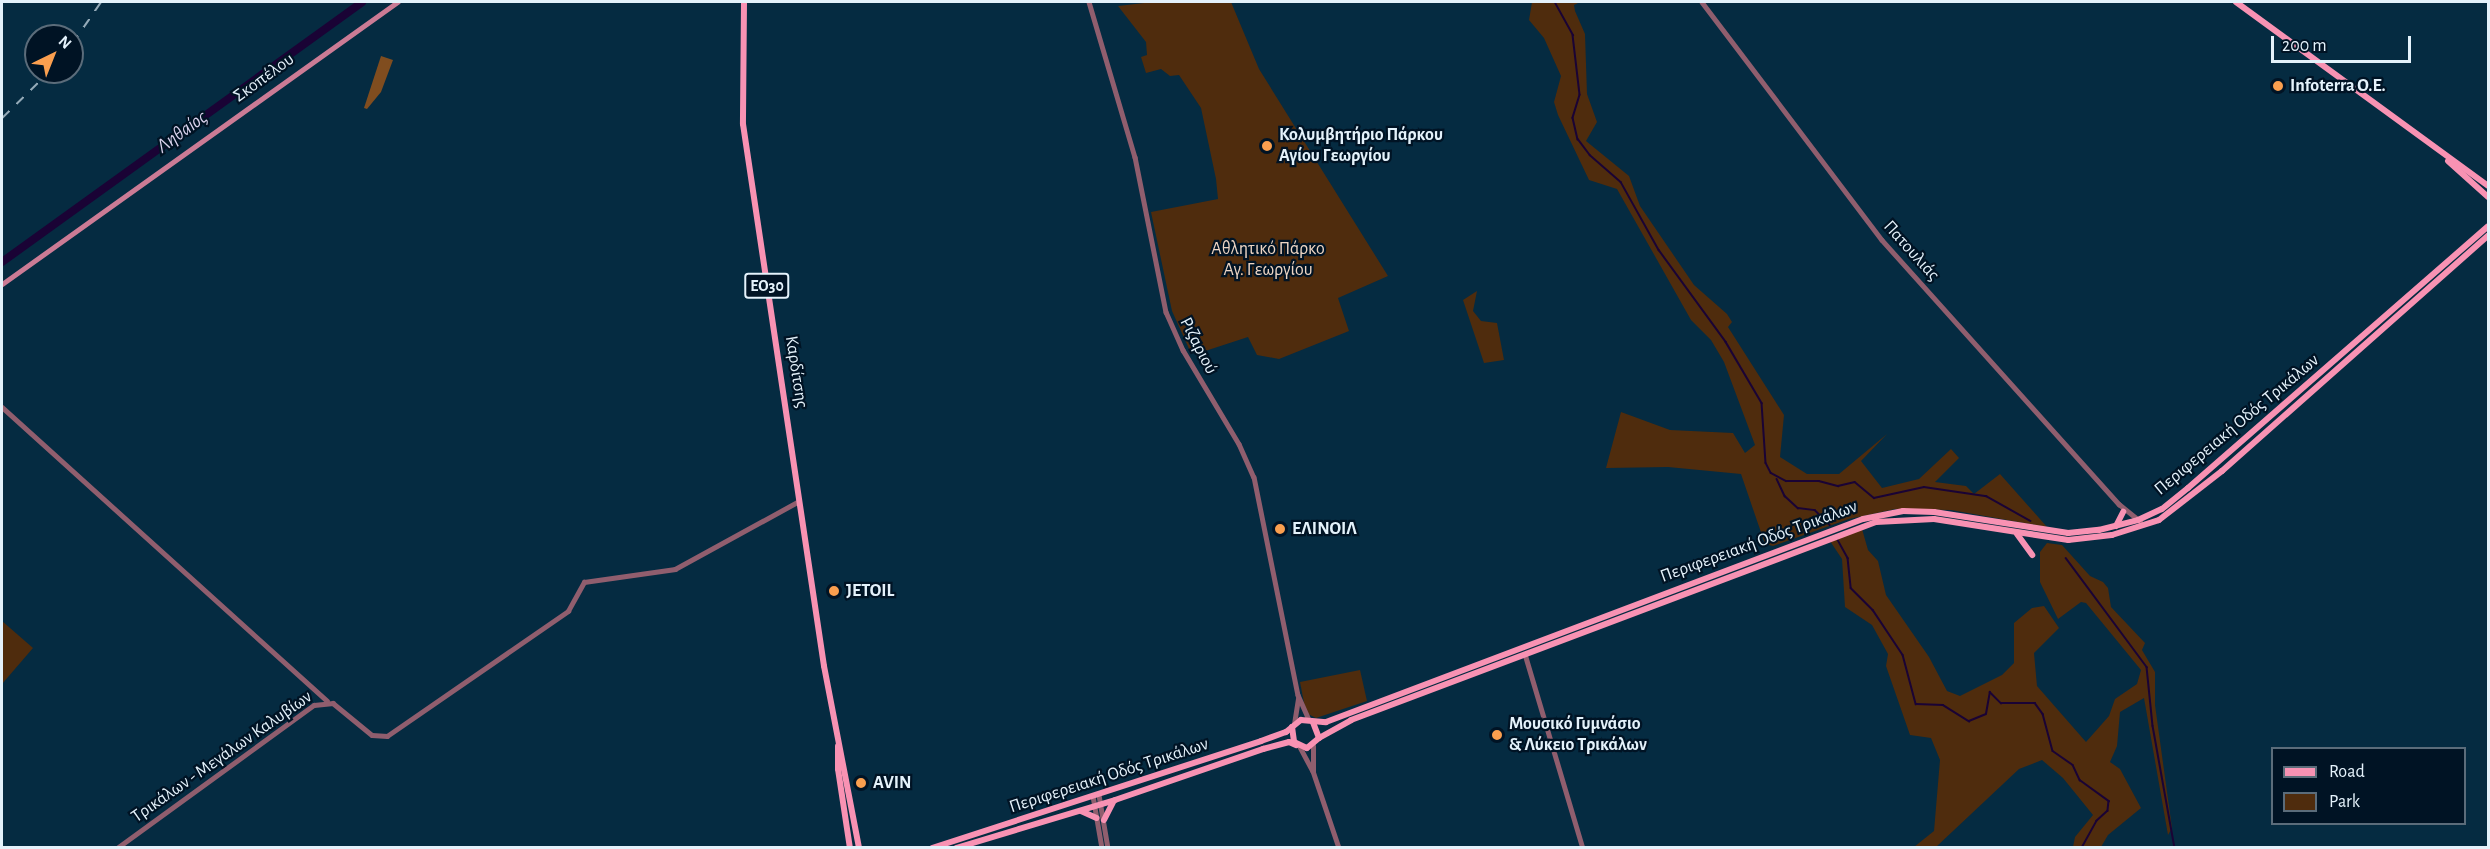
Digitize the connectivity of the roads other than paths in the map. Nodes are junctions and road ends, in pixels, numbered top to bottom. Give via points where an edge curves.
1 (398, 2) edge
2 (744, 2) edge
3 (1089, 2) edge
4 (1702, 2) edge
5 (2236, 2) edge
6 (2434, 149) junction
7 (2488, 186) edge
8 (2488, 197) edge
9 (2488, 226) edge
10 (2488, 236) edge
11 (2, 284) edge
12 (2, 407) edge
13 (799, 501) junction
14 (2119, 504) junction
15 (2123, 512) junction
16 (2135, 521) junction
17 (2116, 526) junction
18 (2142, 527) junction
19 (2016, 534) junction
20 (2032, 555) dead end
21 (1526, 654) junction
22 (1298, 695) junction
23 (327, 701) junction
24 (1311, 721) junction
25 (1293, 726) junction
26 (1319, 738) junction
27 (838, 745) junction
28 (1298, 746) junction
29 (1313, 746) junction
30 (1313, 771) junction
31 (1096, 796) junction
32 (1115, 800) junction
33 (1098, 806) junction
34 (1080, 811) junction
35 (1100, 819) junction
36 (117, 848) edge
37 (850, 848) edge
38 (860, 848) edge
39 (932, 848) edge
40 (956, 848) edge
41 (1102, 848) edge
42 (1108, 848) edge
43 (1339, 848) edge
44 (1583, 848) edge

1 - 11 main road, Σκοπέλου
2 - 13 main road, Καρδίτσης / ΕΟ30 via 743,124
3 - 22 street, Ριζαριού via 1133,147 1166,312 1182,350 1239,444 1254,477
4 - 14 street, Πατουλιάς via 1873,229
5 - 6 main road
6 - 7 main road
6 - 8 main road
9 - 16 main road, Περιφερειακή Οδός Τρικάλων via 2183,493
10 - 18 main road, Περιφερειακή Οδός Τρικάλων via 2194,496
12 - 23 street
13 - 23 street, Τρικάλων - Μεγάλων Καλυβίων via 675,568 584,582 568,611 387,736 372,735 345,710
13 - 27 main road, Καρδίτσης / ΕΟ30
14 - 15 street, Πατουλιάς
14 - 16 street, Πατουλιάς
15 - 16 street, Πατουλιάς
15 - 17 main road
16 - 17 main road, Περιφερειακή Οδός Τρικάλων
16 - 18 street
17 - 24 main road, Περιφερειακή Οδός Τρικάλων via 2068,532 1925,511 1863,519 1326,722
18 - 19 main road, Περιφερειακή Οδός Τρικάλων via 2076,540
19 - 20 main road
19 - 21 main road, Περιφερειακή Οδός Τρικάλων via 1934,519 1876,522
21 - 26 main road, Περιφερειακή Οδός Τρικάλων via 1351,720
21 - 44 street
22 - 24 street, Ριζαριού
22 - 25 street, Ριζαριού
23 - 36 street, Τρικάλων - Μεγάλων Καλυβίων via 314,705
24 - 25 main road
24 - 26 main road via 1318,727
25 - 28 main road via 1291,735
25 - 31 main road, Περιφερειακή Οδός Τρικάλων via 1261,741
26 - 29 main road
27 - 37 main road, Καρδίτσης / ΕΟ30
27 - 38 main road, Καρδίτσης / ΕΟ30
28 - 29 main road
28 - 30 street
28 - 32 main road, Περιφερειακή Οδός Τρικάλων via 1289,742 1263,749
29 - 30 street
30 - 43 street
31 - 33 street
31 - 39 main road, Περιφερειακή Οδός Τρικάλων
32 - 33 main road, Περιφερειακή Οδός Τρικάλων
32 - 35 main road
33 - 34 main road, Περιφερειακή Οδός Τρικάλων
33 - 35 street
34 - 35 main road
34 - 40 main road, Περιφερειακή Οδός Τρικάλων
35 - 41 street
35 - 42 street

